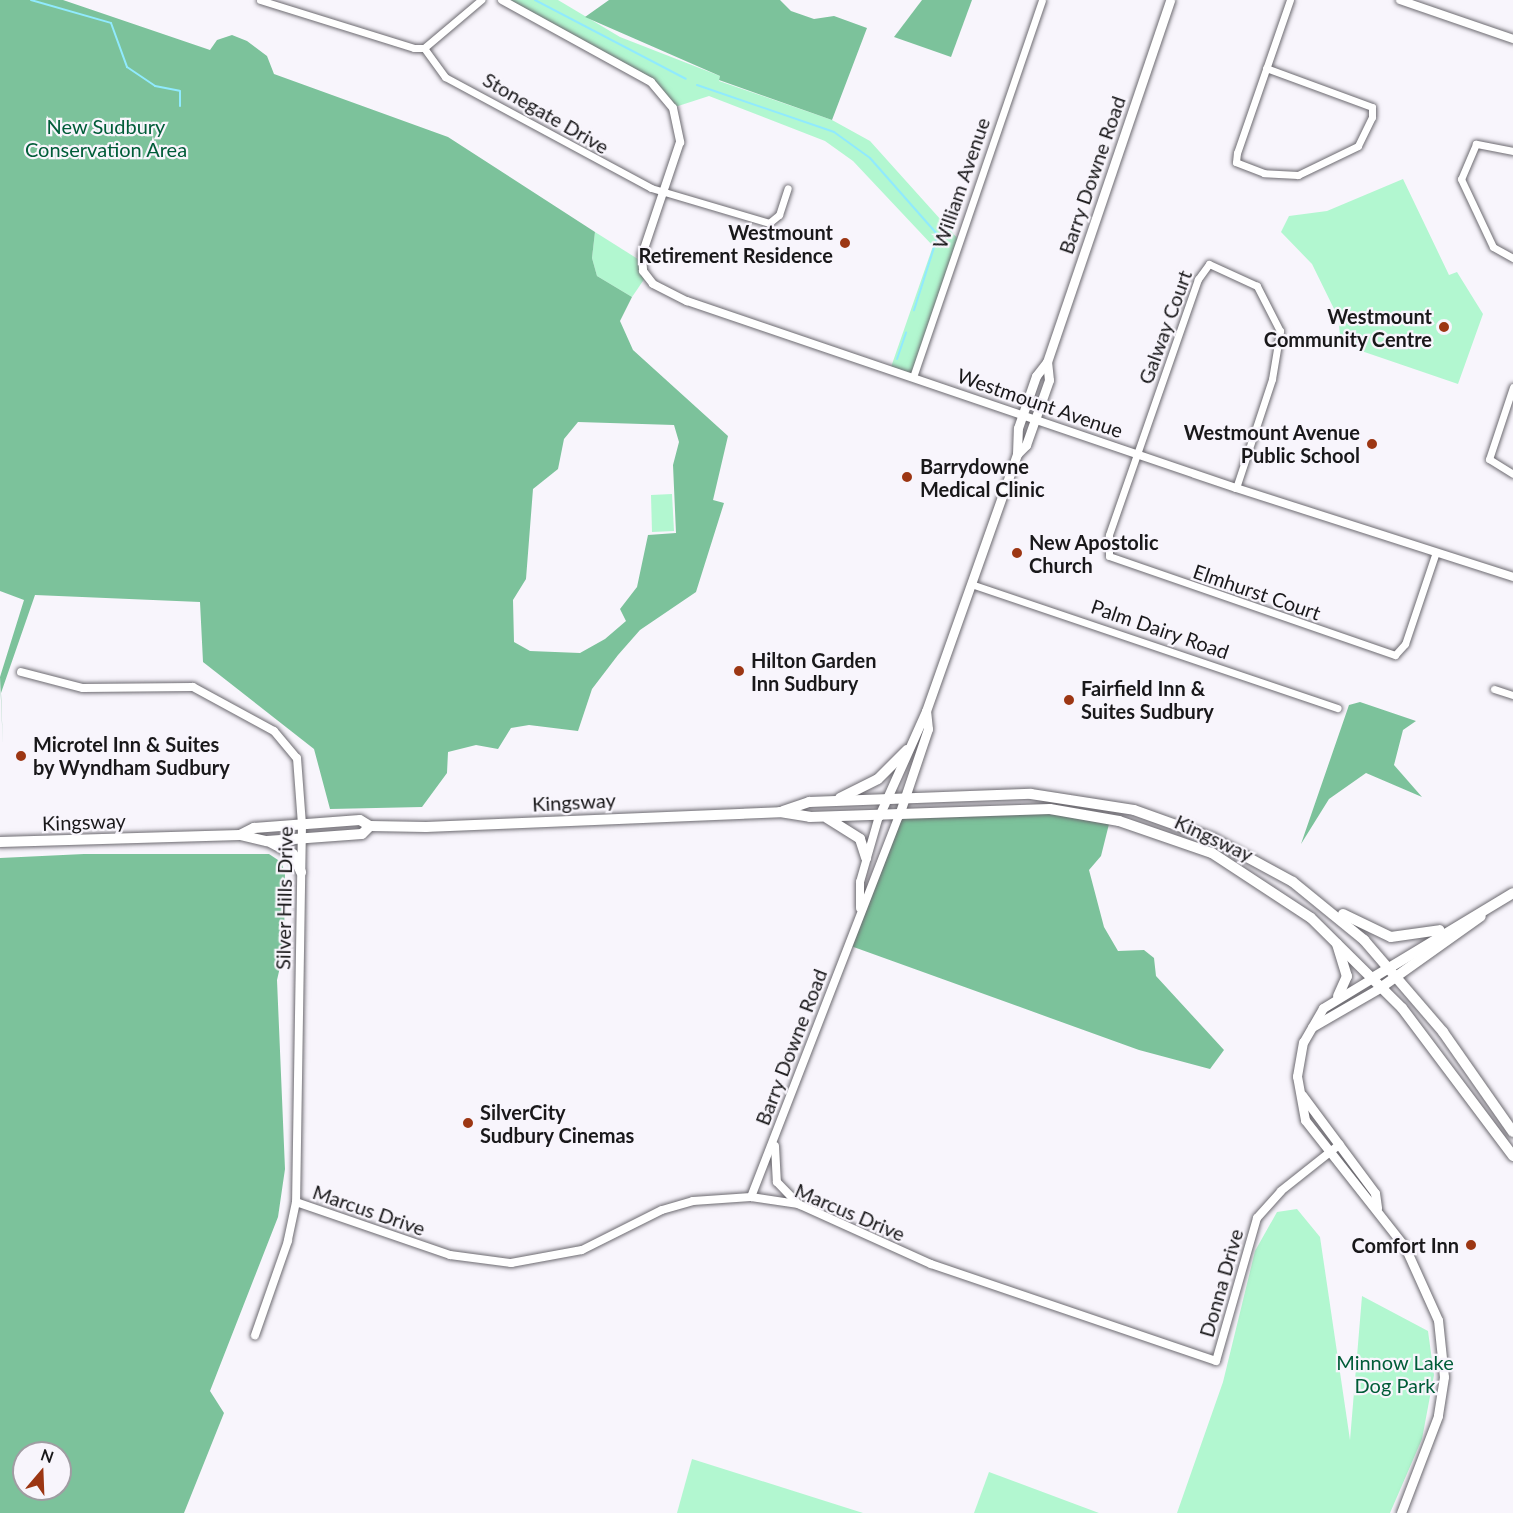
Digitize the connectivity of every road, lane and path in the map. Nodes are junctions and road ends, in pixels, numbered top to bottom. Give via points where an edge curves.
1 (260, 0) edge
2 (481, 0) edge
3 (502, 0) edge
4 (1042, 0) edge
5 (1170, 0) edge
6 (1290, 0) edge
7 (1400, 0) edge
8 (1513, 39) edge
9 (424, 48) junction
10 (1266, 68) junction
11 (1513, 151) edge
12 (788, 188) dead end
13 (664, 193) junction
14 (1513, 258) edge
15 (1047, 362) junction
16 (913, 377) junction
17 (1513, 387) edge
18 (1022, 415) junction
19 (1035, 419) junction
20 (1017, 454) junction
21 (1138, 454) junction
22 (1513, 474) edge
23 (1236, 488) junction
24 (1435, 555) junction
25 (1513, 577) edge
26 (971, 584) junction
27 (21, 672) dead end
28 (1494, 689) dead end
29 (1513, 695) edge
30 (1338, 708) dead end
31 (926, 711) junction
32 (907, 750) junction
33 (905, 797) junction
34 (885, 799) junction
35 (834, 801) junction
36 (780, 812) junction
37 (899, 815) junction
38 (879, 816) junction
39 (824, 817) junction
40 (302, 824) junction
41 (370, 826) junction
42 (240, 835) junction
43 (302, 838) junction
44 (267, 841) junction
45 (0, 843) edge
46 (866, 858) junction
47 (301, 872) junction
48 (1513, 893) edge
49 (1317, 901) junction
50 (1495, 904) junction
51 (860, 908) junction
52 (1449, 928) junction
53 (1336, 940) junction
54 (1390, 968) junction
55 (1398, 976) junction
56 (1374, 977) junction
57 (1383, 986) junction
58 (1338, 996) junction
59 (1310, 1028) junction
60 (1302, 1095) junction
61 (1513, 1132) edge
62 (775, 1139) junction
63 (1340, 1144) junction
64 (1328, 1153) junction
65 (1513, 1156) edge
66 (751, 1197) junction
67 (296, 1202) junction
68 (798, 1203) junction
69 (1377, 1208) junction
70 (255, 1335) dead end
71 (1216, 1361) joint
72 (1401, 1513) edge

1 - 9 street via 381,42
2 - 9 street
3 - 13 street, Westmount Avenue via 662,91 680,130
4 - 16 street, William Avenue
5 - 15 main road, Barry Downe Road
6 - 10 street
7 - 8 street
9 - 13 street, Stonegate Drive via 445,77 554,132 625,178
10 - 10 street via 1368,104 1372,117 1351,152 1307,172 1274,175 1236,162
11 - 14 street via 1476,144 1461,179 1489,241
12 - 13 street, Stonegate Drive via 779,215 769,223
13 - 16 street, Westmount Avenue via 642,255 643,271 653,284 687,301
15 - 18 main road, Barry Downe Road via 1036,376
15 - 19 main road, Barry Downe Road via 1049,380
16 - 18 street, Westmount Avenue
17 - 22 street via 1490,459
18 - 19 street, Westmount Avenue
18 - 20 main road, Barry Downe Road via 1014,440
19 - 20 main road, Barry Downe Road
19 - 21 street, Westmount Avenue
20 - 26 main road, Barry Downe Road
21 - 23 street, Westmount Avenue
21 - 23 street, Galway Court via 1202,268 1216,264 1257,286 1280,331 1272,379
21 - 24 street, Elmhurst Court via 1106,545 1114,560 1386,654 1401,651
23 - 24 street, Westmount Avenue
24 - 25 street, Westmount Avenue
26 - 30 street, Palm Dairy Road
26 - 31 main road, Barry Downe Road
27 - 40 street, Silver Hills Drive via 84,688 178,686 207,693 286,742 297,758
28 - 29 street
31 - 32 main road, Barry Downe Road
31 - 33 main road, Barry Downe Road via 928,729
32 - 34 main road, Barry Downe Road
32 - 35 main road via 878,779
33 - 34 main road, Kingsway
33 - 37 main road, Barry Downe Road
33 - 49 main road, Kingsway via 1031,794 1134,810 1248,855
34 - 35 main road, Kingsway
34 - 38 main road, Barry Downe Road
35 - 36 main road, Kingsway
36 - 39 main road, Kingsway
36 - 41 main road, Kingsway
37 - 38 main road, Kingsway
37 - 51 street, Barry Downe Road via 878,878
37 - 53 main road, Kingsway via 1050,809 1146,828 1232,863
38 - 39 main road, Kingsway
38 - 46 street, Barry Downe Road
39 - 46 main road via 860,839
40 - 41 main road, Kingsway via 360,820
40 - 42 main road, Kingsway via 254,828
40 - 43 street, Silver Hills Drive
41 - 43 main road, Kingsway via 362,834
42 - 44 main road, Kingsway
42 - 45 main road, Kingsway
43 - 44 main road, Kingsway
43 - 47 street, Silver Hills Drive
44 - 47 main road via 293,854
46 - 51 street, Barry Downe Road
47 - 67 street, Silver Hills Drive
48 - 50 main road
49 - 52 main road via 1391,937 1420,937
49 - 54 main road, Kingsway
50 - 52 main road
50 - 55 main road
51 - 62 street, Barry Downe Road
52 - 54 main road
53 - 56 main road, Kingsway
53 - 58 main road via 1347,976
54 - 55 main road, Kingsway
54 - 56 main road
55 - 57 main road
55 - 61 main road, Kingsway
56 - 57 main road, Kingsway
56 - 58 main road
57 - 59 main road
57 - 65 main road, Kingsway
58 - 59 main road
59 - 60 main road via 1297,1064
60 - 63 main road
60 - 64 main road via 1299,1110
62 - 66 street, Barry Downe Road
62 - 68 street via 777,1182
63 - 64 street, Donna Drive
63 - 69 main road via 1375,1193
64 - 69 main road via 1363,1199
64 - 71 street, Donna Drive via 1257,1218
66 - 67 street, Marcus Drive via 676,1205 582,1250 511,1263 450,1255
66 - 68 street, Marcus Drive
67 - 70 street, Silver Hills Drive
68 - 71 street, Marcus Drive via 931,1264
69 - 72 main road via 1427,1290 1442,1346 1438,1416

